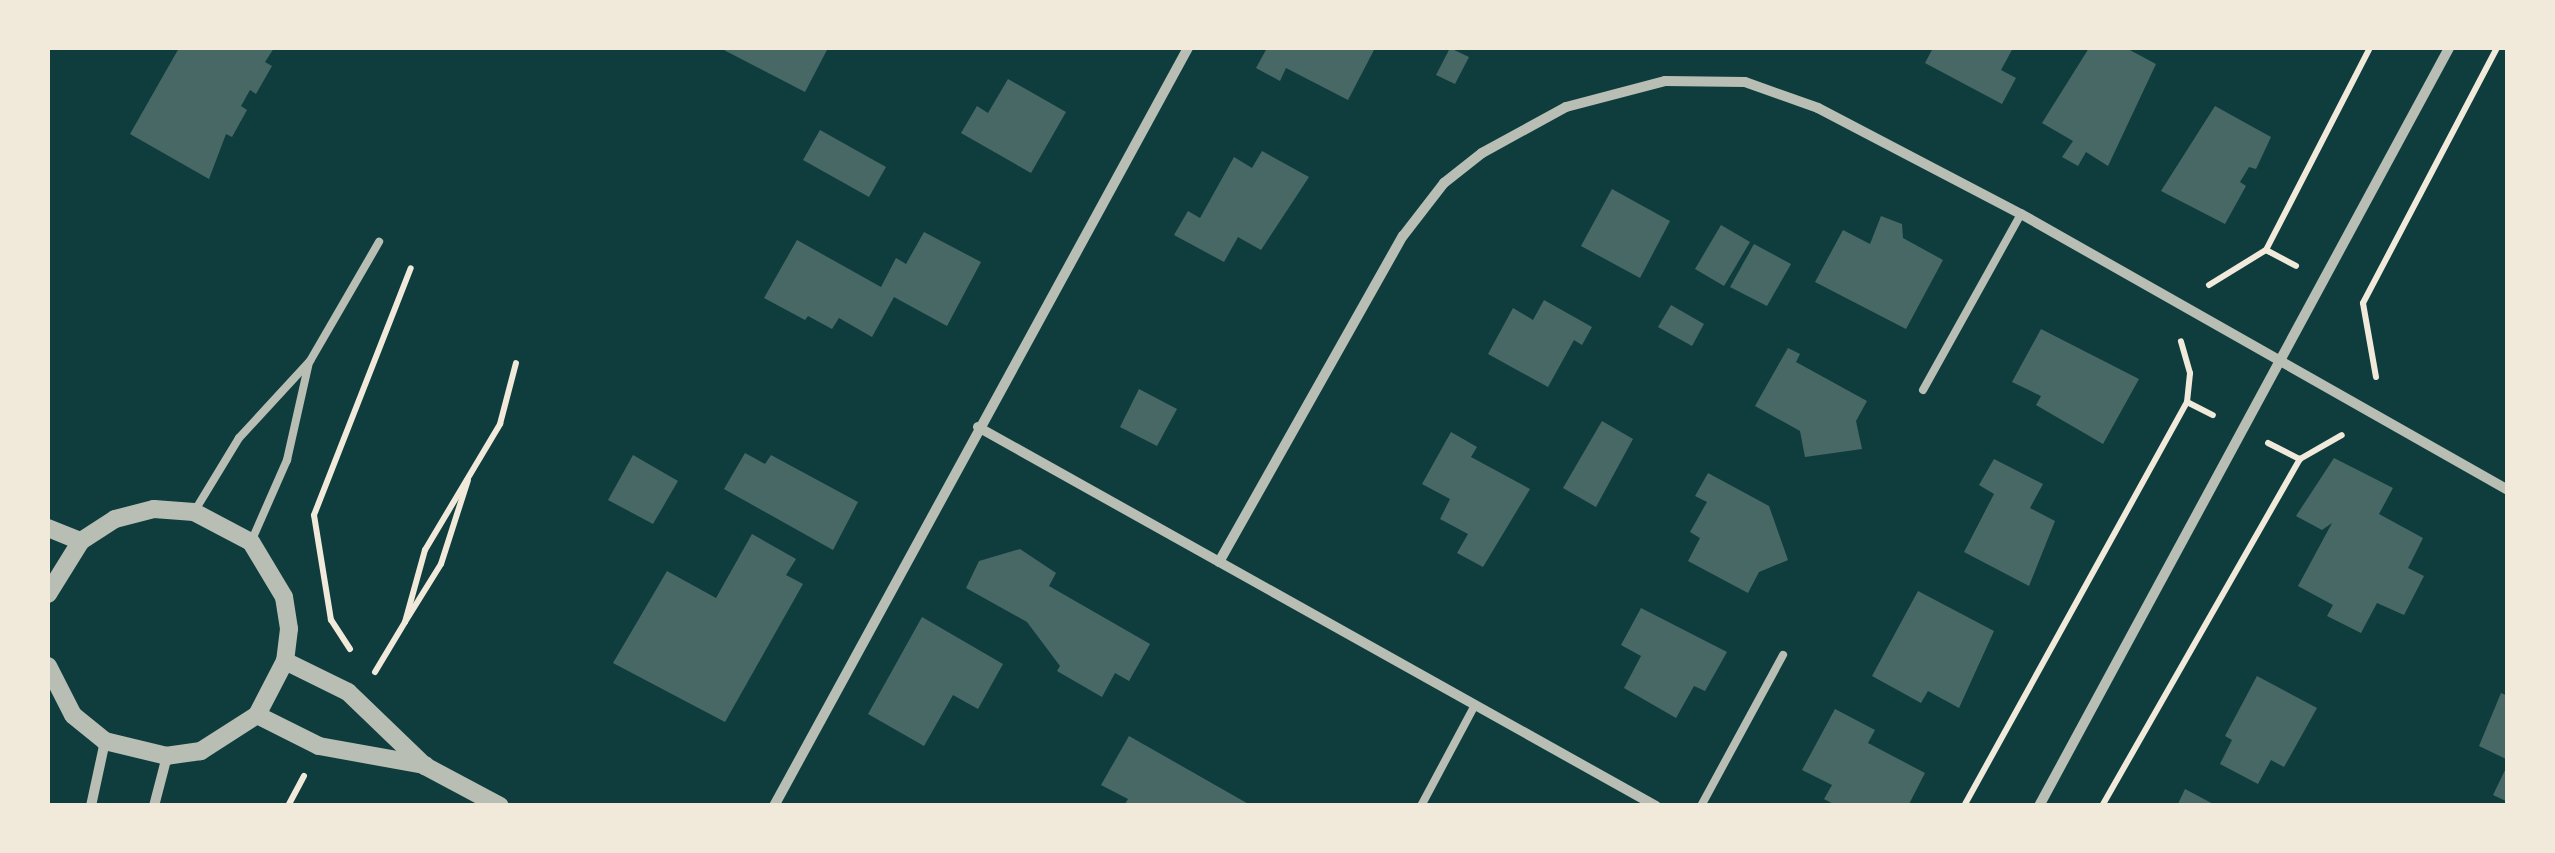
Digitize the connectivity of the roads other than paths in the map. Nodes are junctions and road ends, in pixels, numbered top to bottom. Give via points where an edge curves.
1 (1188, 48) edge
2 (2449, 48) edge
3 (2020, 214) junction
4 (379, 242) dead end
5 (310, 361) junction
6 (2280, 361) junction
7 (1923, 390) dead end
8 (978, 427) junction
9 (2508, 490) edge
10 (194, 512) junction
11 (48, 528) edge
12 (80, 541) junction
13 (251, 542) junction
14 (1218, 562) junction
15 (48, 594) edge
16 (1783, 655) dead end
17 (286, 661) junction
18 (48, 666) edge
19 (1475, 704) junction
20 (257, 715) junction
21 (105, 741) junction
22 (167, 756) junction
23 (425, 766) junction
24 (91, 806) edge
25 (154, 806) edge
26 (500, 806) edge
27 (774, 806) edge
28 (1421, 806) edge
29 (1656, 806) edge
30 (1700, 806) edge
31 (2039, 806) edge

1 - 8 street
2 - 6 street
3 - 6 street
3 - 7 lane
3 - 14 street via 1818,108 1744,82 1665,81 1566,108 1482,153 1423,208
4 - 5 lane
5 - 10 lane via 239,438
5 - 13 lane via 287,460
6 - 9 street
6 - 31 street
8 - 14 street
8 - 27 street
10 - 12 street via 141,512
10 - 13 street
11 - 12 street
12 - 15 street
13 - 17 street via 284,597
14 - 19 street
16 - 30 lane
17 - 20 street
17 - 23 street via 348,692
18 - 21 street via 73,715
19 - 28 lane
19 - 29 street
20 - 22 street via 201,751
20 - 23 street via 319,746
21 - 22 street
21 - 24 street
22 - 25 street
23 - 26 street

